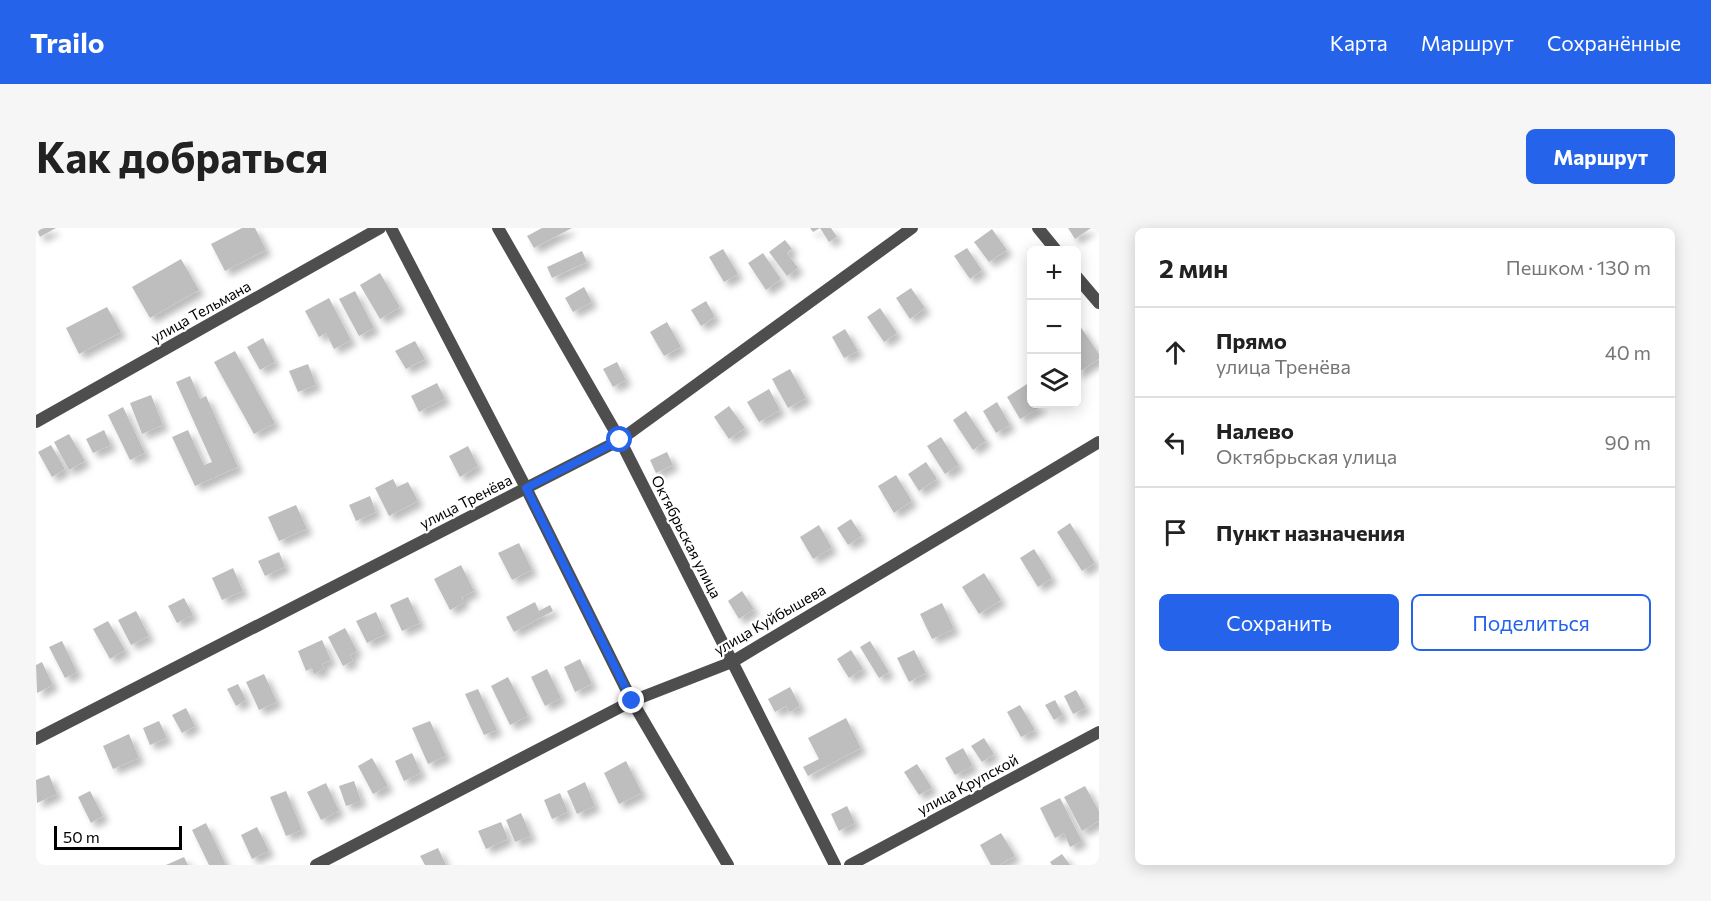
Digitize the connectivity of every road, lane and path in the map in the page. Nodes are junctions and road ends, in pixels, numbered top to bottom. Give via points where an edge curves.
1 (380, 228) edge
2 (391, 228) edge
3 (498, 228) edge
4 (912, 228) edge
5 (1038, 228) edge
6 (1053, 246) edge
7 (1081, 281) edge
8 (1099, 303) edge
9 (36, 422) edge
10 (620, 440) junction
11 (1099, 442) edge
12 (526, 488) junction
13 (732, 662) junction
14 (632, 701) junction
15 (1099, 732) edge
16 (36, 739) edge
17 (316, 865) edge
18 (728, 865) edge
19 (835, 865) edge
20 (850, 865) edge

1 - 9 street, улица Тельмана
2 - 12 street
3 - 10 street, Октябрьская улица
4 - 10 street, улица Тренёва
5 - 6 street
7 - 8 street
10 - 12 street, улица Тренёва
10 - 13 street, Октябрьская улица
11 - 13 street, улица Куйбышева
12 - 14 street
12 - 16 street, улица Тренёва
13 - 14 street, улица Куйбышева
13 - 19 street, Октябрьская улица
14 - 17 street, улица Куйбышева
14 - 18 street
15 - 20 street, улица Крупской

